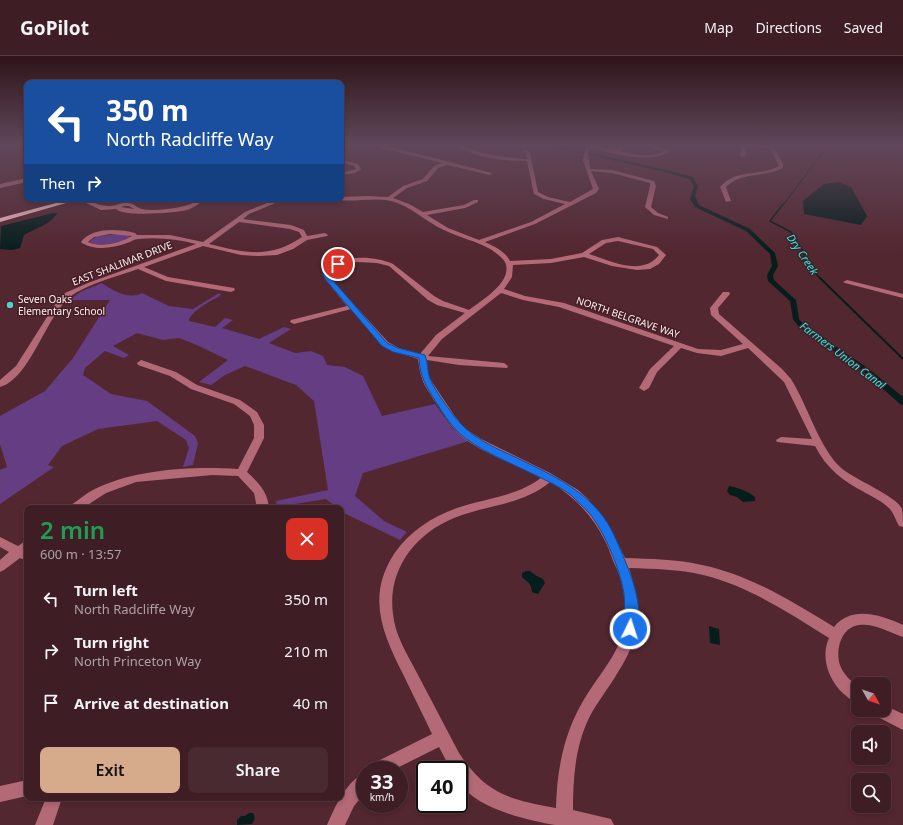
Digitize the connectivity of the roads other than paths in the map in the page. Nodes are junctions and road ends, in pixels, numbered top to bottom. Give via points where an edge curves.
1 (425, 180) edge
2 (533, 180) edge
3 (593, 180) edge
4 (646, 180) edge
5 (730, 180) edge
6 (24, 181) edge
7 (0, 186) edge
8 (344, 199) edge
9 (389, 199) junction
10 (476, 201) dead end
11 (728, 201) dead end
12 (66, 202) edge
13 (133, 202) edge
14 (200, 202) edge
15 (274, 202) edge
16 (89, 203) dead end
17 (130, 204) junction
18 (570, 204) junction
19 (117, 207) junction
20 (186, 208) junction
21 (139, 210) junction
22 (421, 214) junction
23 (190, 215) dead end
24 (666, 218) dead end
25 (0, 220) edge
26 (238, 220) junction
27 (325, 235) dead end
28 (135, 237) junction
29 (305, 238) junction
30 (481, 241) junction
31 (203, 244) junction
32 (584, 254) junction
33 (509, 263) junction
34 (139, 267) junction
35 (847, 282) dead end
36 (231, 290) dead end
37 (500, 290) junction
38 (726, 294) dead end
39 (903, 296) edge
40 (352, 307) junction
41 (471, 313) junction
42 (294, 322) dead end
43 (679, 345) junction
44 (749, 345) junction
45 (422, 357) junction
46 (141, 362) dead end
47 (504, 366) dead end
48 (0, 384) edge
49 (644, 388) dead end
50 (781, 440) dead end
51 (818, 443) junction
52 (241, 473) junction
53 (549, 477) junction
54 (80, 505) edge
55 (262, 505) edge
56 (903, 523) edge
57 (0, 542) edge
58 (24, 551) edge
59 (620, 563) junction
60 (0, 566) edge
61 (903, 632) edge
62 (837, 636) junction
63 (851, 690) edge
64 (891, 716) edge
65 (903, 722) edge
66 (442, 737) junction
67 (393, 761) edge
68 (24, 789) edge
69 (356, 791) edge
70 (0, 794) edge
71 (53, 801) edge
72 (564, 821) edge
73 (44, 825) edge
74 (336, 825) edge
75 (605, 825) edge

1 - 9 street via 405,187
2 - 18 street via 536,193
3 - 18 street via 596,189 594,192
4 - 24 street via 654,186 648,207
5 - 11 street via 723,187
6 - 7 street
8 - 9 street
9 - 22 street via 401,202
10 - 22 street via 465,206
12 - 25 main road
13 - 17 street
14 - 20 street
15 - 26 street, EAST SHALIMAR DRIVE via 251,211
16 - 19 street via 101,208
17 - 19 street
17 - 21 street
18 - 30 street via 533,223
19 - 21 street via 123,211
20 - 21 street
20 - 23 street
22 - 30 street via 446,228
26 - 29 street via 291,227 302,232
26 - 31 street, EAST SHALIMAR DRIVE
27 - 29 street
28 - 28 street via 127,233 103,234 90,237 84,242 91,246 116,244
28 - 31 street via 168,236
29 - 31 street via 291,248 267,253 236,252
30 - 33 street via 499,252
31 - 34 street, EAST SHALIMAR DRIVE
32 - 32 street via 604,241 618,239 655,248 663,255 651,266 638,269
32 - 33 street via 551,261
33 - 37 street via 509,276
34 - 36 street via 166,279
34 - 48 street, EAST SHALIMAR DRIVE via 84,287 63,299 19,368
35 - 39 street
37 - 41 street
37 - 43 street, NORTH BELGRAVE WAY via 523,298 561,305
38 - 44 street via 714,308 715,315
40 - 41 street via 327,278 326,272 331,267 364,260 391,264 435,301
40 - 42 street
40 - 45 street via 385,344 396,350
41 - 45 street via 435,341
43 - 44 street, NORTH BELGRAVE WAY via 714,354
43 - 49 street via 653,371
44 - 51 street via 788,381
45 - 47 street
45 - 53 street via 427,380 450,418 462,430 483,445
46 - 52 street via 173,374 194,387 237,402 254,414 259,425 259,438
50 - 51 street
51 - 56 street via 836,469 896,508
52 - 54 street via 212,471 135,478 102,490
52 - 55 street via 259,490
53 - 59 street via 574,492 594,511 607,532
53 - 66 street via 530,492 461,510 432,523 411,539 394,563 385,598 386,615 393,640
57 - 58 street
58 - 60 street
59 - 62 street via 679,566 724,576 772,596
59 - 72 street via 630,594 630,629 620,659 587,707 576,729 565,777
61 - 62 street via 876,620 858,619 844,624
62 - 63 street via 832,648 833,665
64 - 65 street
66 - 67 street
66 - 72 street via 462,773 486,795 501,803
68 - 70 street
69 - 74 street via 348,800
71 - 73 street
72 - 75 street

